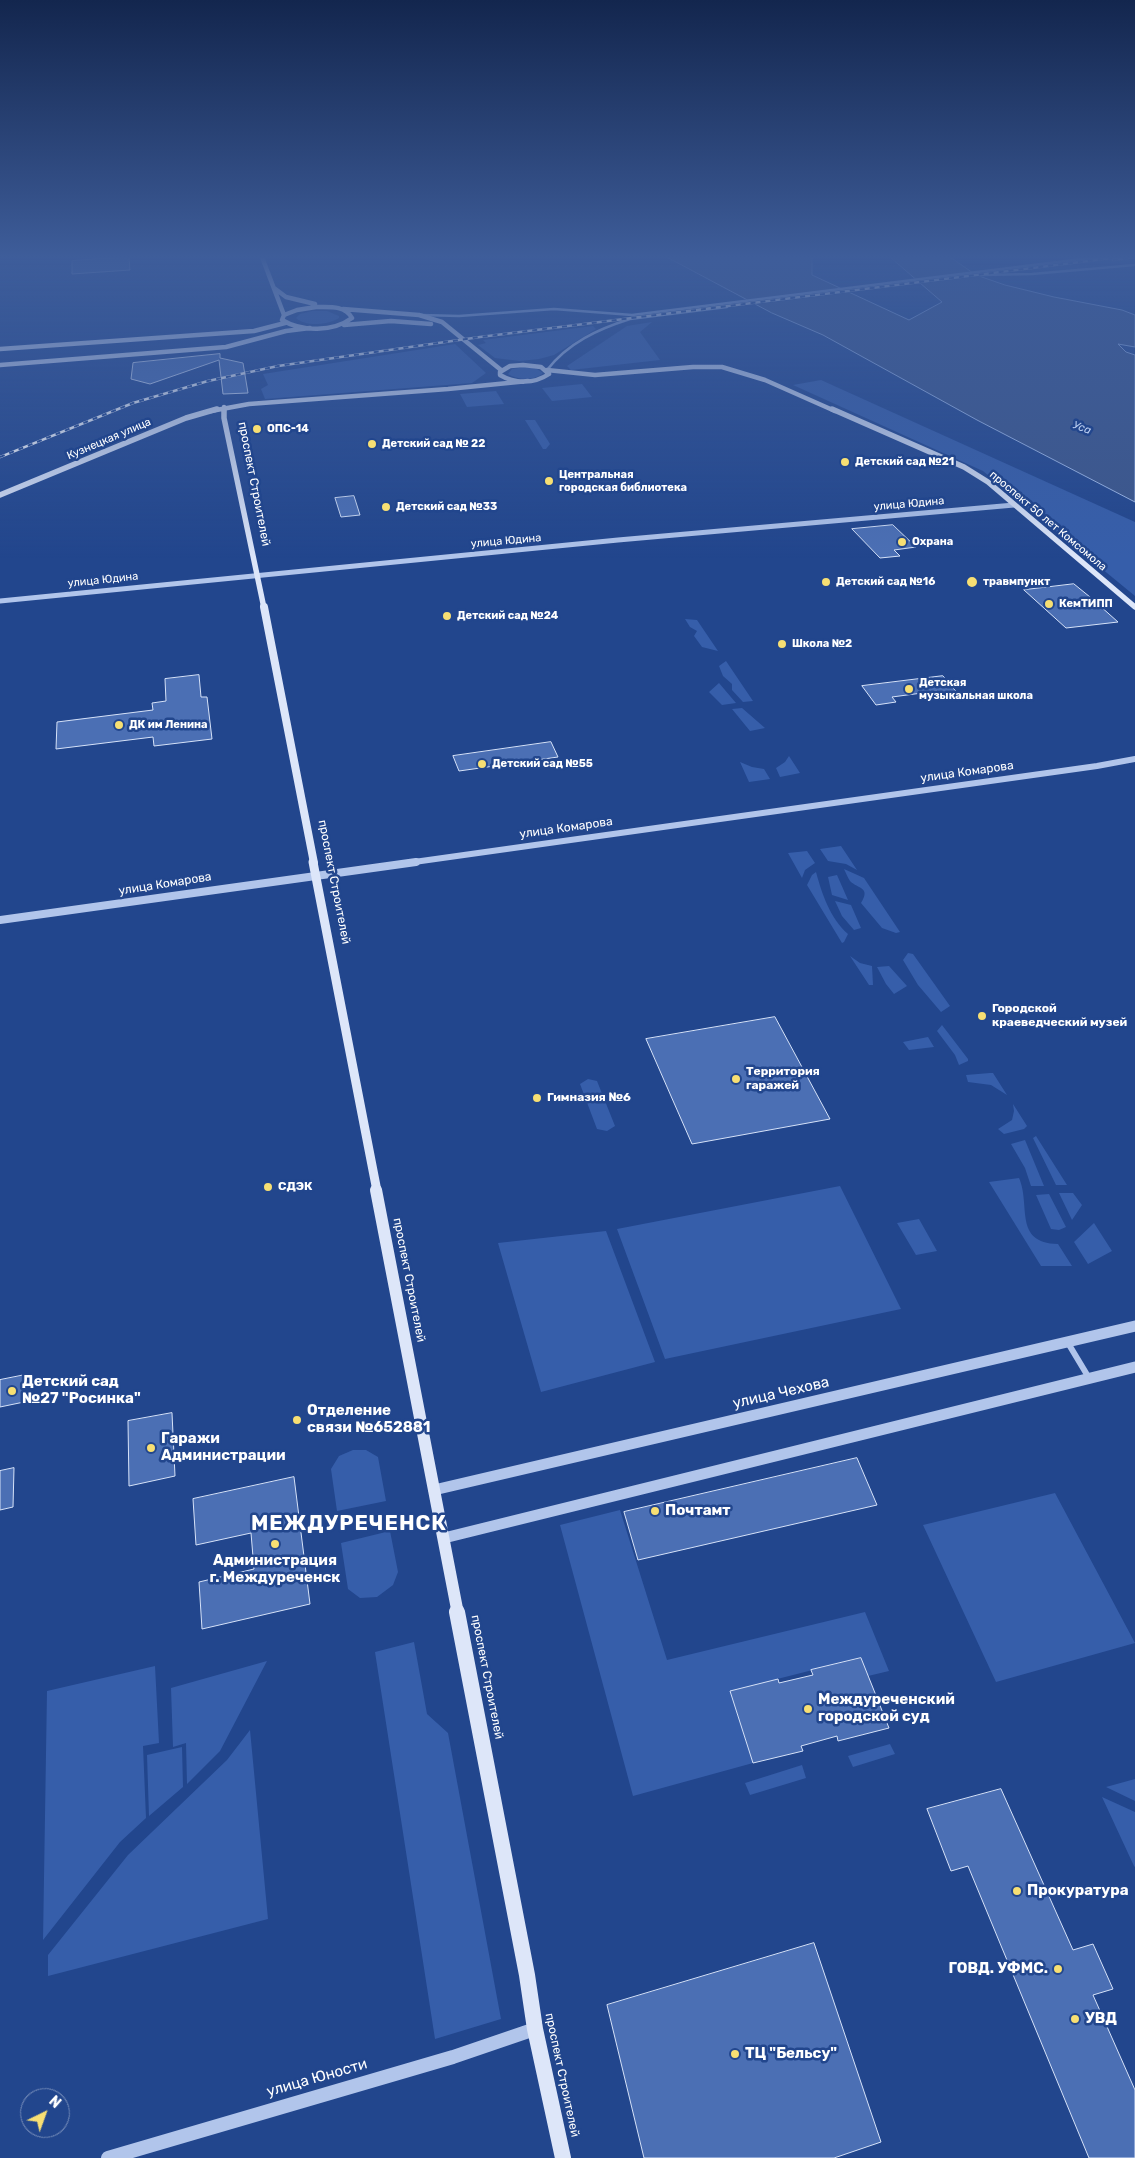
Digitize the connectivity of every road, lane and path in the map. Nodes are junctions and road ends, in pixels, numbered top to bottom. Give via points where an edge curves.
1 (92, 358) edge
2 (483, 358) edge
3 (489, 358) edge
4 (556, 358) edge
5 (496, 360) dead end
6 (504, 361) dead end
7 (0, 365) edge
8 (531, 365) junction
9 (547, 370) junction
10 (500, 371) junction
11 (599, 375) junction
12 (571, 379) dead end
13 (537, 380) junction
14 (554, 380) dead end
15 (528, 381) junction
16 (468, 388) junction
17 (224, 408) junction
18 (0, 496) edge
19 (1014, 504) junction
20 (256, 575) junction
21 (0, 601) edge
22 (1135, 607) edge
23 (1135, 759) edge
24 (316, 874) junction
25 (0, 920) edge
26 (1135, 1326) edge
27 (1067, 1341) junction
28 (1135, 1367) edge
29 (1089, 1379) junction
30 (434, 1490) junction
31 (444, 1538) junction
32 (535, 2029) junction
33 (108, 2158) edge
34 (563, 2158) edge

1 - 7 main road
2 - 10 main road
3 - 5 main road
4 - 9 street
6 - 8 main road
8 - 9 main road
8 - 10 main road via 516,365
9 - 11 main road
9 - 13 main road via 546,376
10 - 15 main road via 507,379
10 - 16 main road via 492,380
11 - 12 main road
11 - 19 main road, проспект 50 лет Комсомола via 699,366 721,366 744,372 964,467
13 - 14 main road
13 - 15 main road
15 - 16 main road
16 - 17 main road, Кузнецкая улица
17 - 18 main road, Кузнецкая улица via 186,418
17 - 20 main road, проспект Строителей
19 - 20 street, улица Юдина
19 - 22 main road, проспект 50 лет Комсомола
20 - 21 street, улица Юдина
20 - 24 main road, проспект Строителей
23 - 24 street, улица Комарова
24 - 25 street, улица Комарова
24 - 30 main road, проспект Строителей
26 - 27 street, улица Чехова
27 - 29 street
27 - 30 street, улица Чехова
28 - 29 street
29 - 31 street
30 - 31 main road, проспект Строителей
31 - 32 main road, проспект Строителей
32 - 33 street, улица Юности via 453,2057
32 - 34 main road, проспект Строителей

